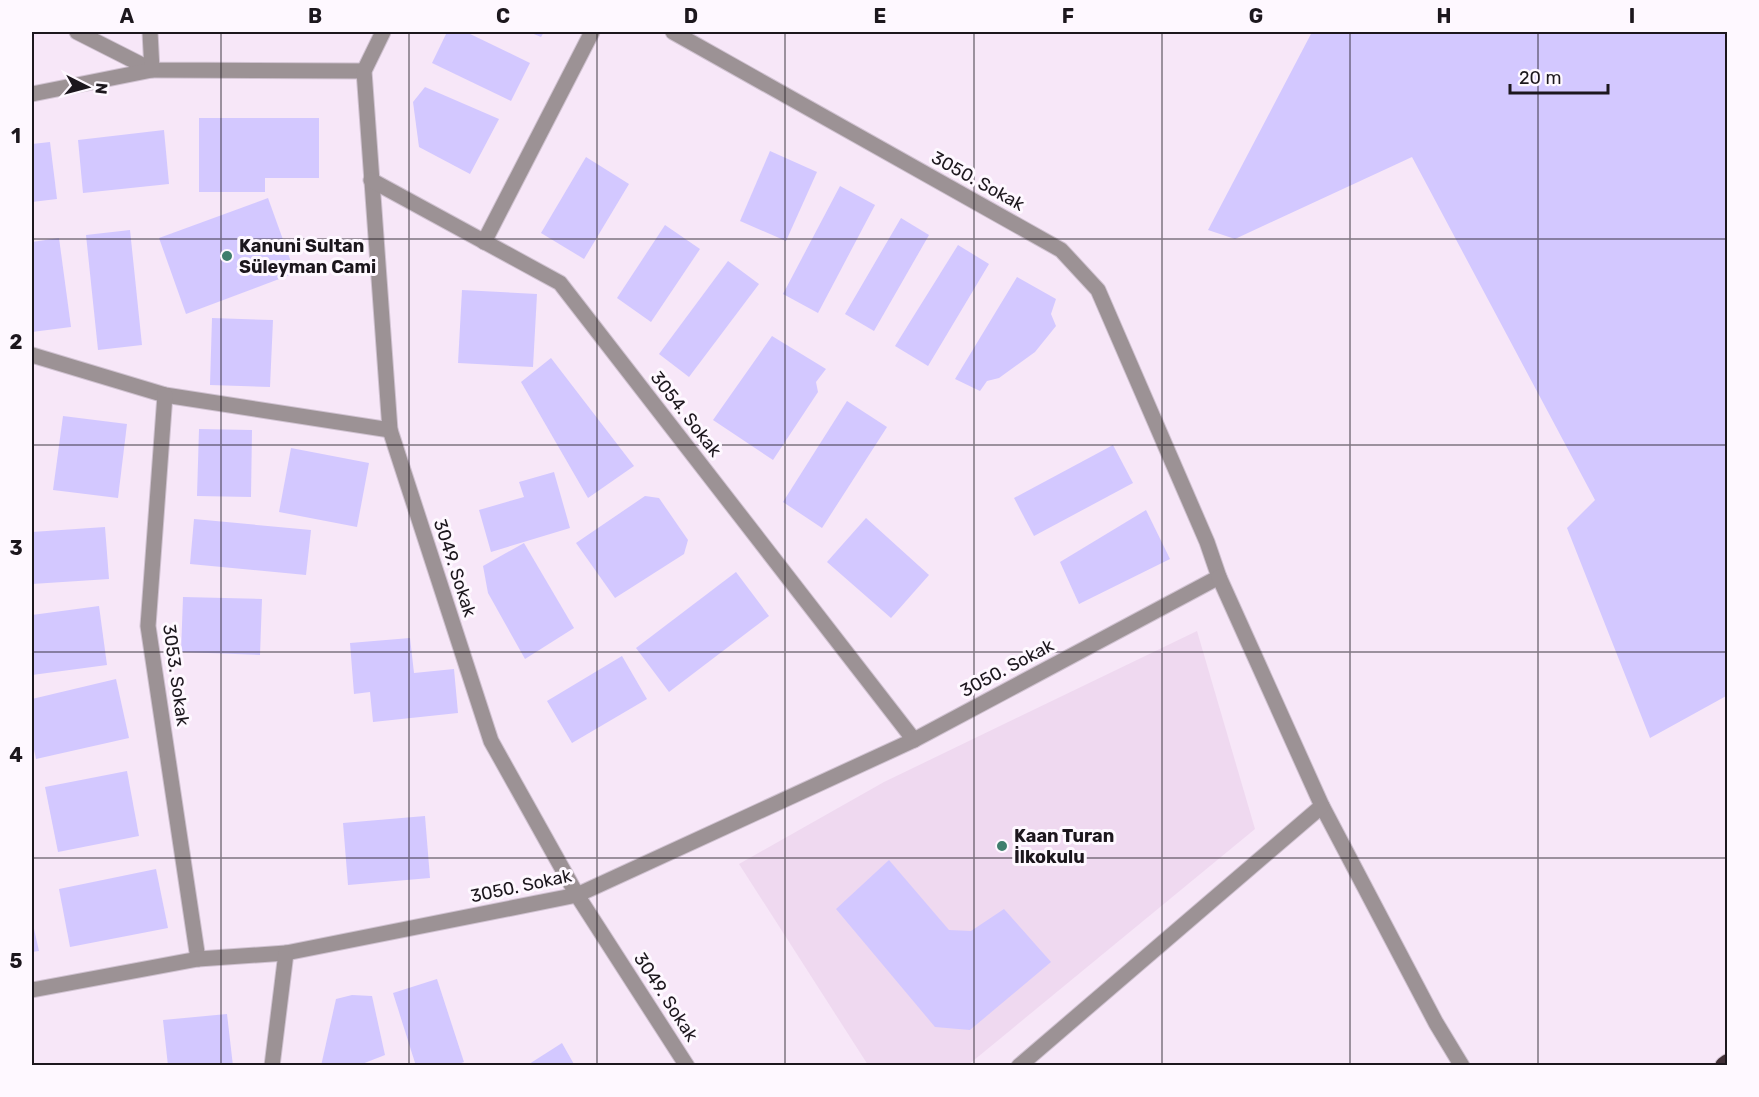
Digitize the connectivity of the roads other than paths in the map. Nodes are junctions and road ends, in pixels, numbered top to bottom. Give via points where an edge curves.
1 (77, 32) edge
2 (150, 32) edge
3 (383, 32) edge
4 (592, 32) edge
5 (673, 32) edge
6 (152, 70) junction
7 (364, 71) junction
8 (32, 94) edge
9 (371, 180) junction
10 (483, 242) junction
11 (32, 355) edge
12 (165, 395) junction
13 (390, 430) junction
14 (1219, 577) junction
15 (914, 740) junction
16 (1322, 806) junction
17 (577, 895) junction
18 (286, 953) junction
19 (198, 959) junction
20 (32, 990) edge
21 (272, 1065) edge
22 (687, 1065) edge
23 (1018, 1065) edge
24 (1462, 1065) edge

1 - 6 street
2 - 6 street
3 - 7 street, 3049. Sokak
4 - 10 street
5 - 14 street, 3050. Sokak via 1061,250 1098,290
6 - 7 street
6 - 8 street
7 - 9 street, 3049. Sokak
9 - 10 street, 3054. Sokak
9 - 13 street, 3049. Sokak
10 - 15 street, 3054. Sokak via 560,283
11 - 12 street
12 - 13 street
12 - 19 street, 3053. Sokak via 148,626
13 - 17 street, 3049. Sokak via 491,741
14 - 15 street, 3050. Sokak
14 - 16 street
15 - 17 street, 3050. Sokak
16 - 23 street
16 - 24 street
17 - 18 street, 3050. Sokak
17 - 22 street, 3049. Sokak
18 - 19 street, 3050. Sokak
18 - 21 street
19 - 20 street, 3050. Sokak

